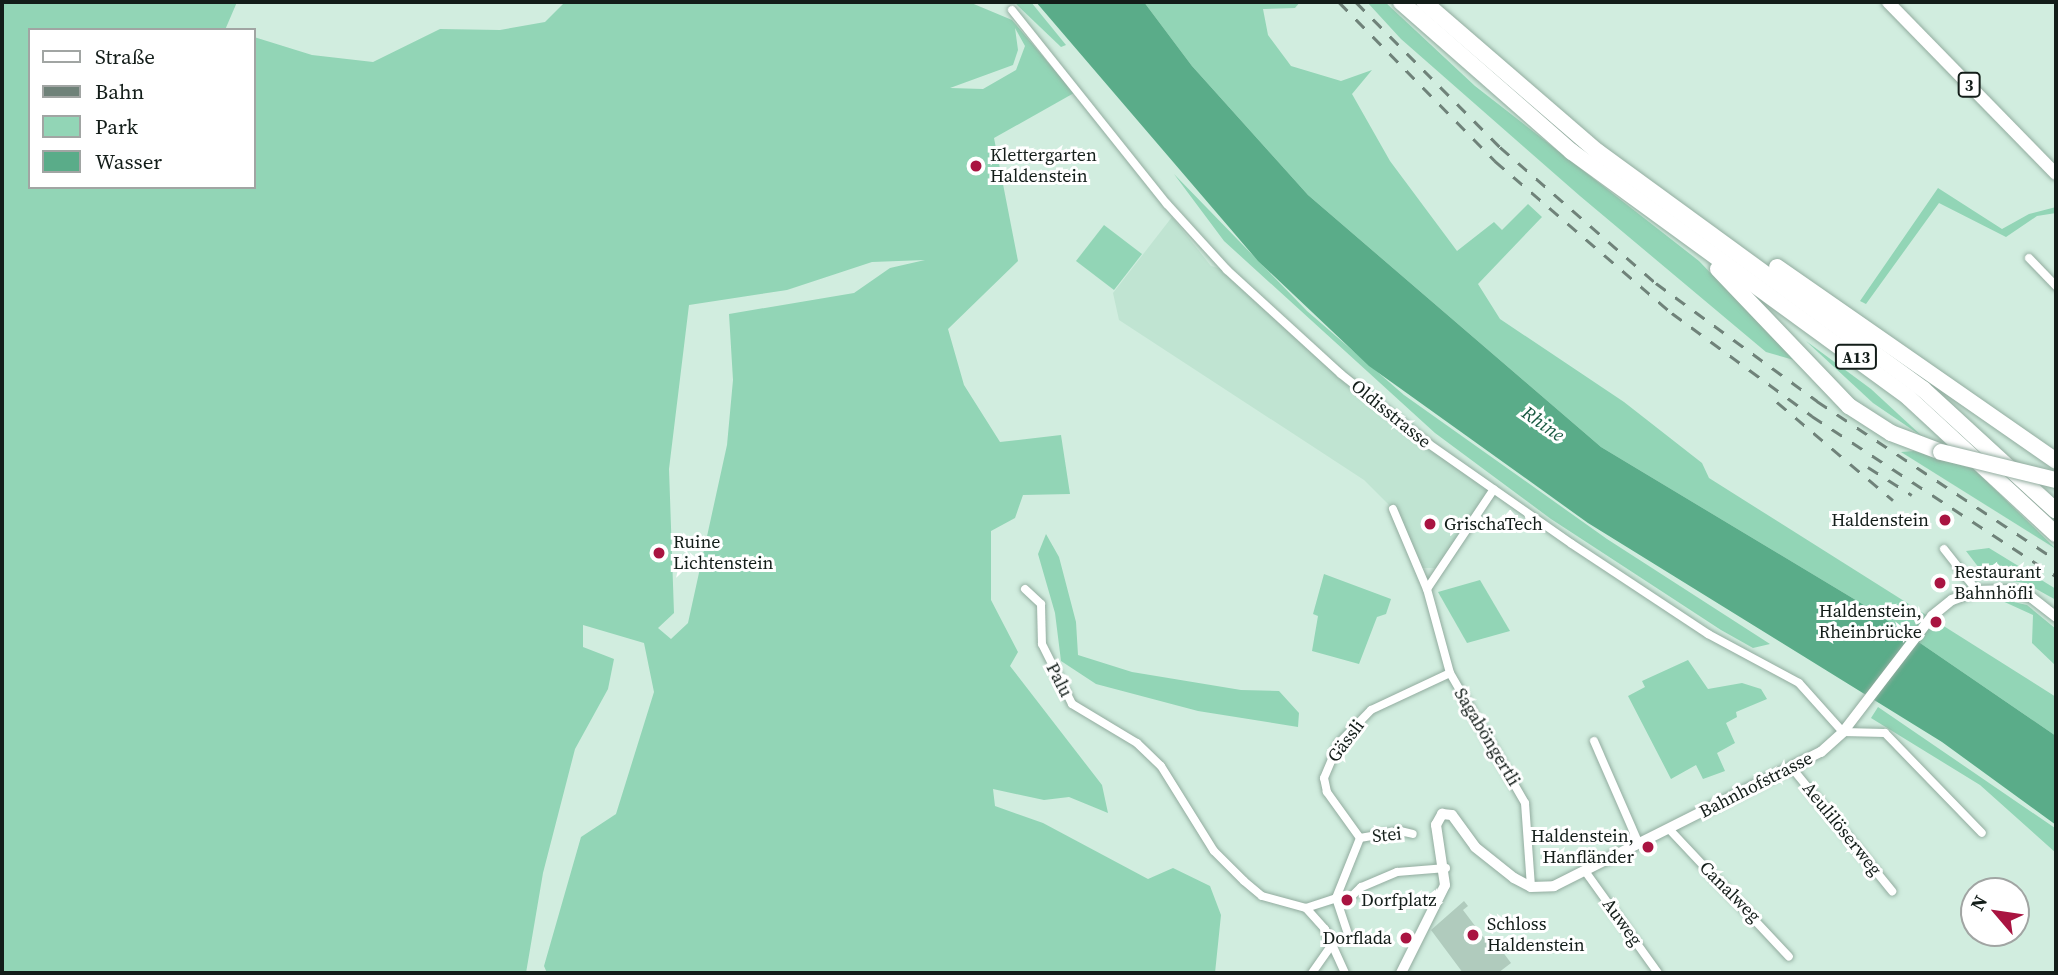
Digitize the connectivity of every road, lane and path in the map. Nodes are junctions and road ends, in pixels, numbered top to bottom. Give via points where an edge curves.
1 (1401, 2) edge
2 (1424, 2) edge
3 (1888, 2) edge
4 (1012, 10) dead end
5 (1626, 174) junction
6 (2056, 174) edge
7 (1639, 203) junction
8 (2029, 258) dead end
9 (2054, 279) edge
10 (2056, 461) edge
11 (2056, 480) edge
12 (1494, 489) junction
13 (1393, 509) dead end
14 (2056, 512) edge
15 (2056, 534) edge
16 (1944, 549) dead end
17 (1025, 589) dead end
18 (1427, 589) junction
19 (1977, 591) junction
20 (2056, 617) edge
21 (1450, 673) junction
22 (1843, 732) junction
23 (1594, 741) dead end
24 (1792, 768) junction
25 (1669, 829) junction
26 (1982, 833) dead end
27 (1413, 834) dead end
28 (1360, 838) junction
29 (1639, 844) junction
30 (1446, 868) junction
31 (1585, 871) junction
32 (1531, 887) junction
33 (1892, 891) dead end
34 (1336, 898) junction
35 (1306, 908) junction
36 (1350, 940) dead end
37 (1331, 946) junction
38 (1789, 957) dead end
39 (1312, 973) edge
40 (1345, 973) edge
41 (1401, 973) edge
42 (1658, 973) edge

1 - 7 highway, A13 via 1517,107
2 - 5 highway, A13 via 1523,92
3 - 6 main road, 3
4 - 12 street, Oldisstrasse via 1227,270 1372,399
5 - 10 highway, A13 via 1875,331
5 - 14 highway, A13 via 1888,361 2000,455
7 - 11 highway, A13, bridge via 1750,298 1849,406 1891,433 1941,453
7 - 15 highway, A13 via 1909,398
8 - 9 street
12 - 18 street
12 - 22 street, Oldisstrasse via 1708,634 1799,683
13 - 18 street, Sagaböngertli
16 - 19 street
17 - 35 street, Palu via 1041,604 1042,644 1068,700 1137,743 1174,782 1214,851 1244,881 1262,896
18 - 21 street, Sagaböngertli
19 - 20 street via 2022,594
19 - 22 street, Bahnhofstrasse via 1936,612
21 - 28 street, Gässli via 1371,710 1335,749 1324,784
21 - 32 street, Sagaböngertli via 1525,803
22 - 24 street, Bahnhofstrasse
22 - 26 street via 1885,733
23 - 29 street
24 - 25 street, Bahnhofstrasse
24 - 33 street, Aeulilöserweg
25 - 29 street, Bahnhofstrasse
25 - 38 street, Canalweg
27 - 28 street, Stei via 1402,831
28 - 34 street
29 - 31 street, Bahnhofstrasse
30 - 32 street via 1436,825 1447,813 1480,852
30 - 34 street via 1397,872 1361,887 1355,896
30 - 41 street via 1440,900 1416,936
31 - 32 street, Bahnhofstrasse via 1554,886
31 - 42 street, Auweg
34 - 35 street
34 - 36 street
35 - 37 street
37 - 39 street
37 - 40 street

